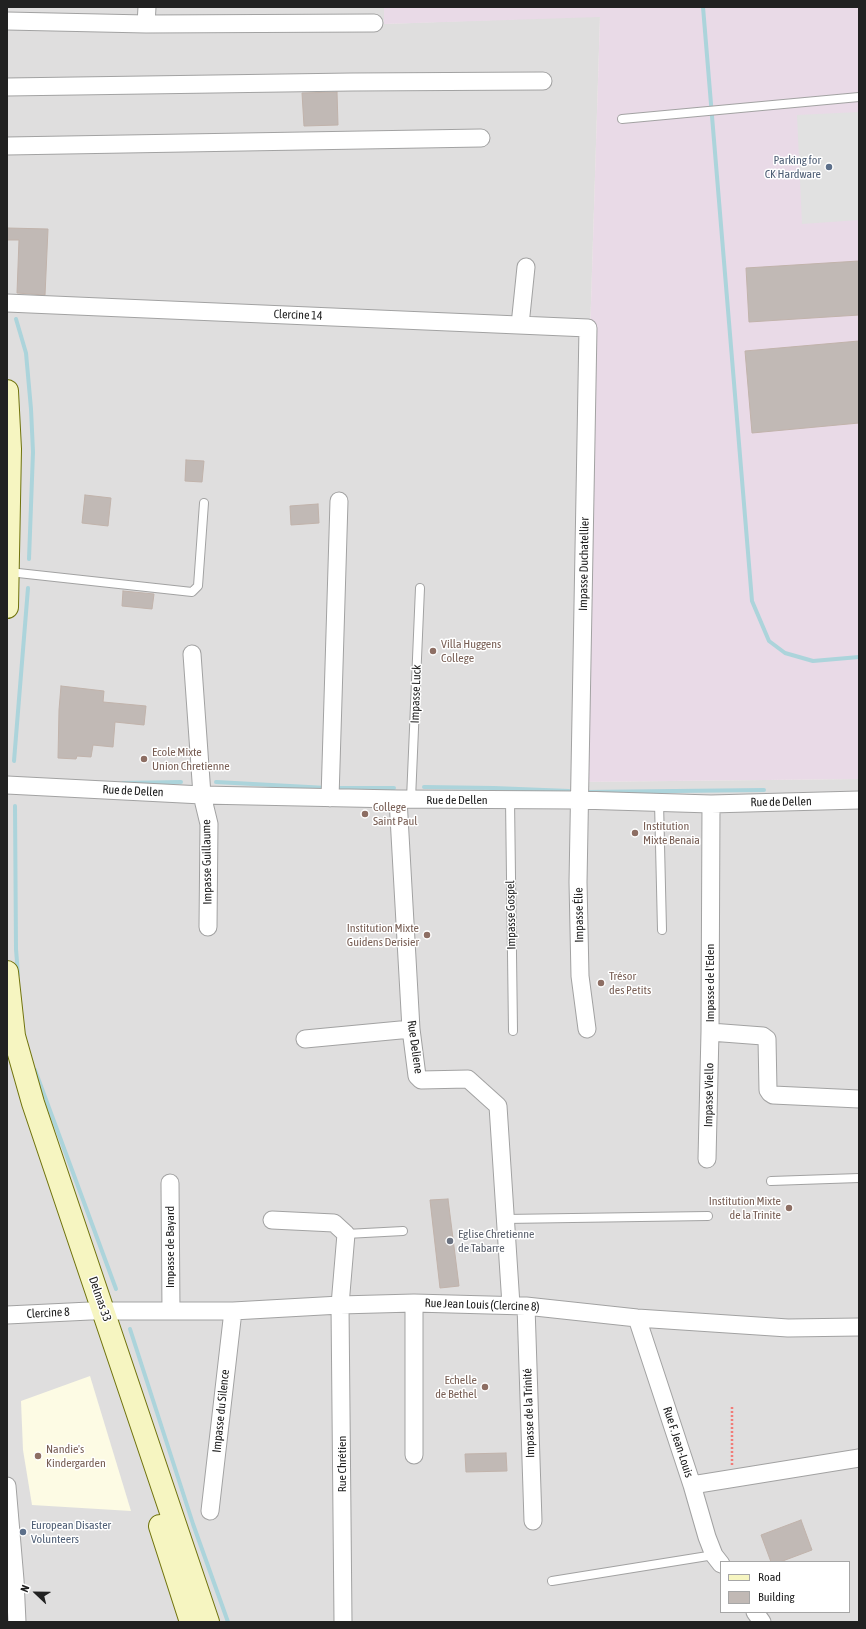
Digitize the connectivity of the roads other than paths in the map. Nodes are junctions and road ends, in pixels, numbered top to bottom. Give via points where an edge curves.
1 (146, 15) edge
2 (7, 21) edge
3 (374, 23) dead end
4 (543, 81) dead end
5 (7, 87) edge
6 (859, 97) edge
7 (622, 119) dead end
8 (482, 138) dead end
9 (7, 146) edge
10 (526, 267) dead end
11 (7, 303) edge
12 (520, 325) junction
13 (588, 328) joint
14 (7, 391) edge
15 (339, 501) dead end
16 (204, 503) dead end
17 (8, 572) edge
18 (420, 588) dead end
19 (7, 608) edge
20 (192, 654) dead end
21 (7, 785) edge
22 (202, 795) junction
23 (330, 798) junction
24 (405, 799) junction
25 (510, 800) junction
26 (579, 800) junction
27 (859, 800) edge
28 (659, 802) junction
29 (711, 804) junction
30 (208, 927) dead end
31 (662, 930) dead end
32 (7, 972) edge
33 (411, 1029) junction
34 (587, 1029) dead end
35 (513, 1031) dead end
36 (710, 1032) junction
37 (305, 1039) dead end
38 (7, 1059) edge
39 (859, 1099) edge
40 (707, 1159) dead end
41 (859, 1178) edge
42 (771, 1181) dead end
43 (170, 1183) dead end
44 (708, 1216) dead end
45 (505, 1219) junction
46 (272, 1220) dead end
47 (403, 1231) dead end
48 (346, 1234) junction
49 (414, 1303) junction
50 (340, 1305) junction
51 (518, 1305) junction
52 (97, 1311) junction
53 (171, 1311) junction
54 (233, 1311) junction
55 (7, 1315) edge
56 (637, 1318) junction
57 (859, 1327) edge
58 (414, 1455) dead end
59 (859, 1458) edge
60 (692, 1485) junction
61 (7, 1486) edge
62 (210, 1511) dead end
63 (533, 1521) dead end
64 (718, 1560) edge
65 (552, 1581) dead end
66 (756, 1613) edge
67 (17, 1622) edge
68 (191, 1622) edge
69 (208, 1622) edge
70 (343, 1622) edge
71 (762, 1622) edge

1 - 2 street
1 - 3 street
4 - 5 street
6 - 7 lane
8 - 9 street
10 - 12 street
11 - 12 street, Clercine 14
12 - 13 street, Clercine 14
13 - 26 street, Impasse Duchatellier
14 - 17 main road via 10,449
15 - 23 street
16 - 17 lane via 198,586 192,592
17 - 19 main road
18 - 24 lane, Impasse Luck
20 - 22 street, Impasse Guillaume
21 - 22 street, Rue de Dellen
22 - 23 street, Rue de Dellen
22 - 30 street, Impasse Guillaume via 209,824
23 - 24 street, Rue de Dellen
24 - 25 street, Rue de Dellen
24 - 33 street, Rue Deliene
25 - 26 street, Rue de Dellen
25 - 35 lane, Impasse Gospel
26 - 28 street, Rue de Dellen
26 - 34 street, Impasse Élie via 580,976
27 - 29 street, Rue de Dellen
28 - 29 street, Rue de Dellen
28 - 31 lane
29 - 36 street, Impasse de l'Eden
32 - 52 main road, Delmas 33 via 14,1036
33 - 37 street
33 - 45 street, Rue Deliene via 419,1079 468,1079 498,1106
36 - 39 street, Impasse de l'Eden via 764,1036 767,1039 768,1090 774,1095
36 - 40 street, Impasse Viello
38 - 52 main road, Delmas 33 via 32,1144
41 - 42 lane
43 - 53 street, Impasse de Bayard
44 - 45 lane
45 - 51 street, Rue Deliene
46 - 48 street via 334,1223
47 - 48 lane
48 - 50 street, Rue Chrétien
49 - 50 street, Rue Jean Louis (Clercine 8)
49 - 51 street, Rue Jean Louis (Clercine 8)
49 - 58 street
50 - 54 street, Rue Jean Louis (Clercine 8)
50 - 70 street, Rue Chrétien
51 - 56 street, Rue Jean Louis (Clercine 8)
51 - 63 street, Impasse de la Trinité
52 - 53 street, Rue Jean Louis (Clercine 8)
52 - 55 street, Clercine 8
52 - 68 main road, Delmas 33
52 - 69 main road, Delmas 33
53 - 54 street, Rue Jean Louis (Clercine 8)
54 - 62 street, Impasse du Silence
56 - 57 street, Rue Jean Louis (Clercine 8) via 788,1328
56 - 60 street, Rue F. Jean-Louis
59 - 60 street
60 - 64 street, Rue F. Jean-Louis via 707,1537
61 - 67 street
64 - 65 lane
66 - 71 street

